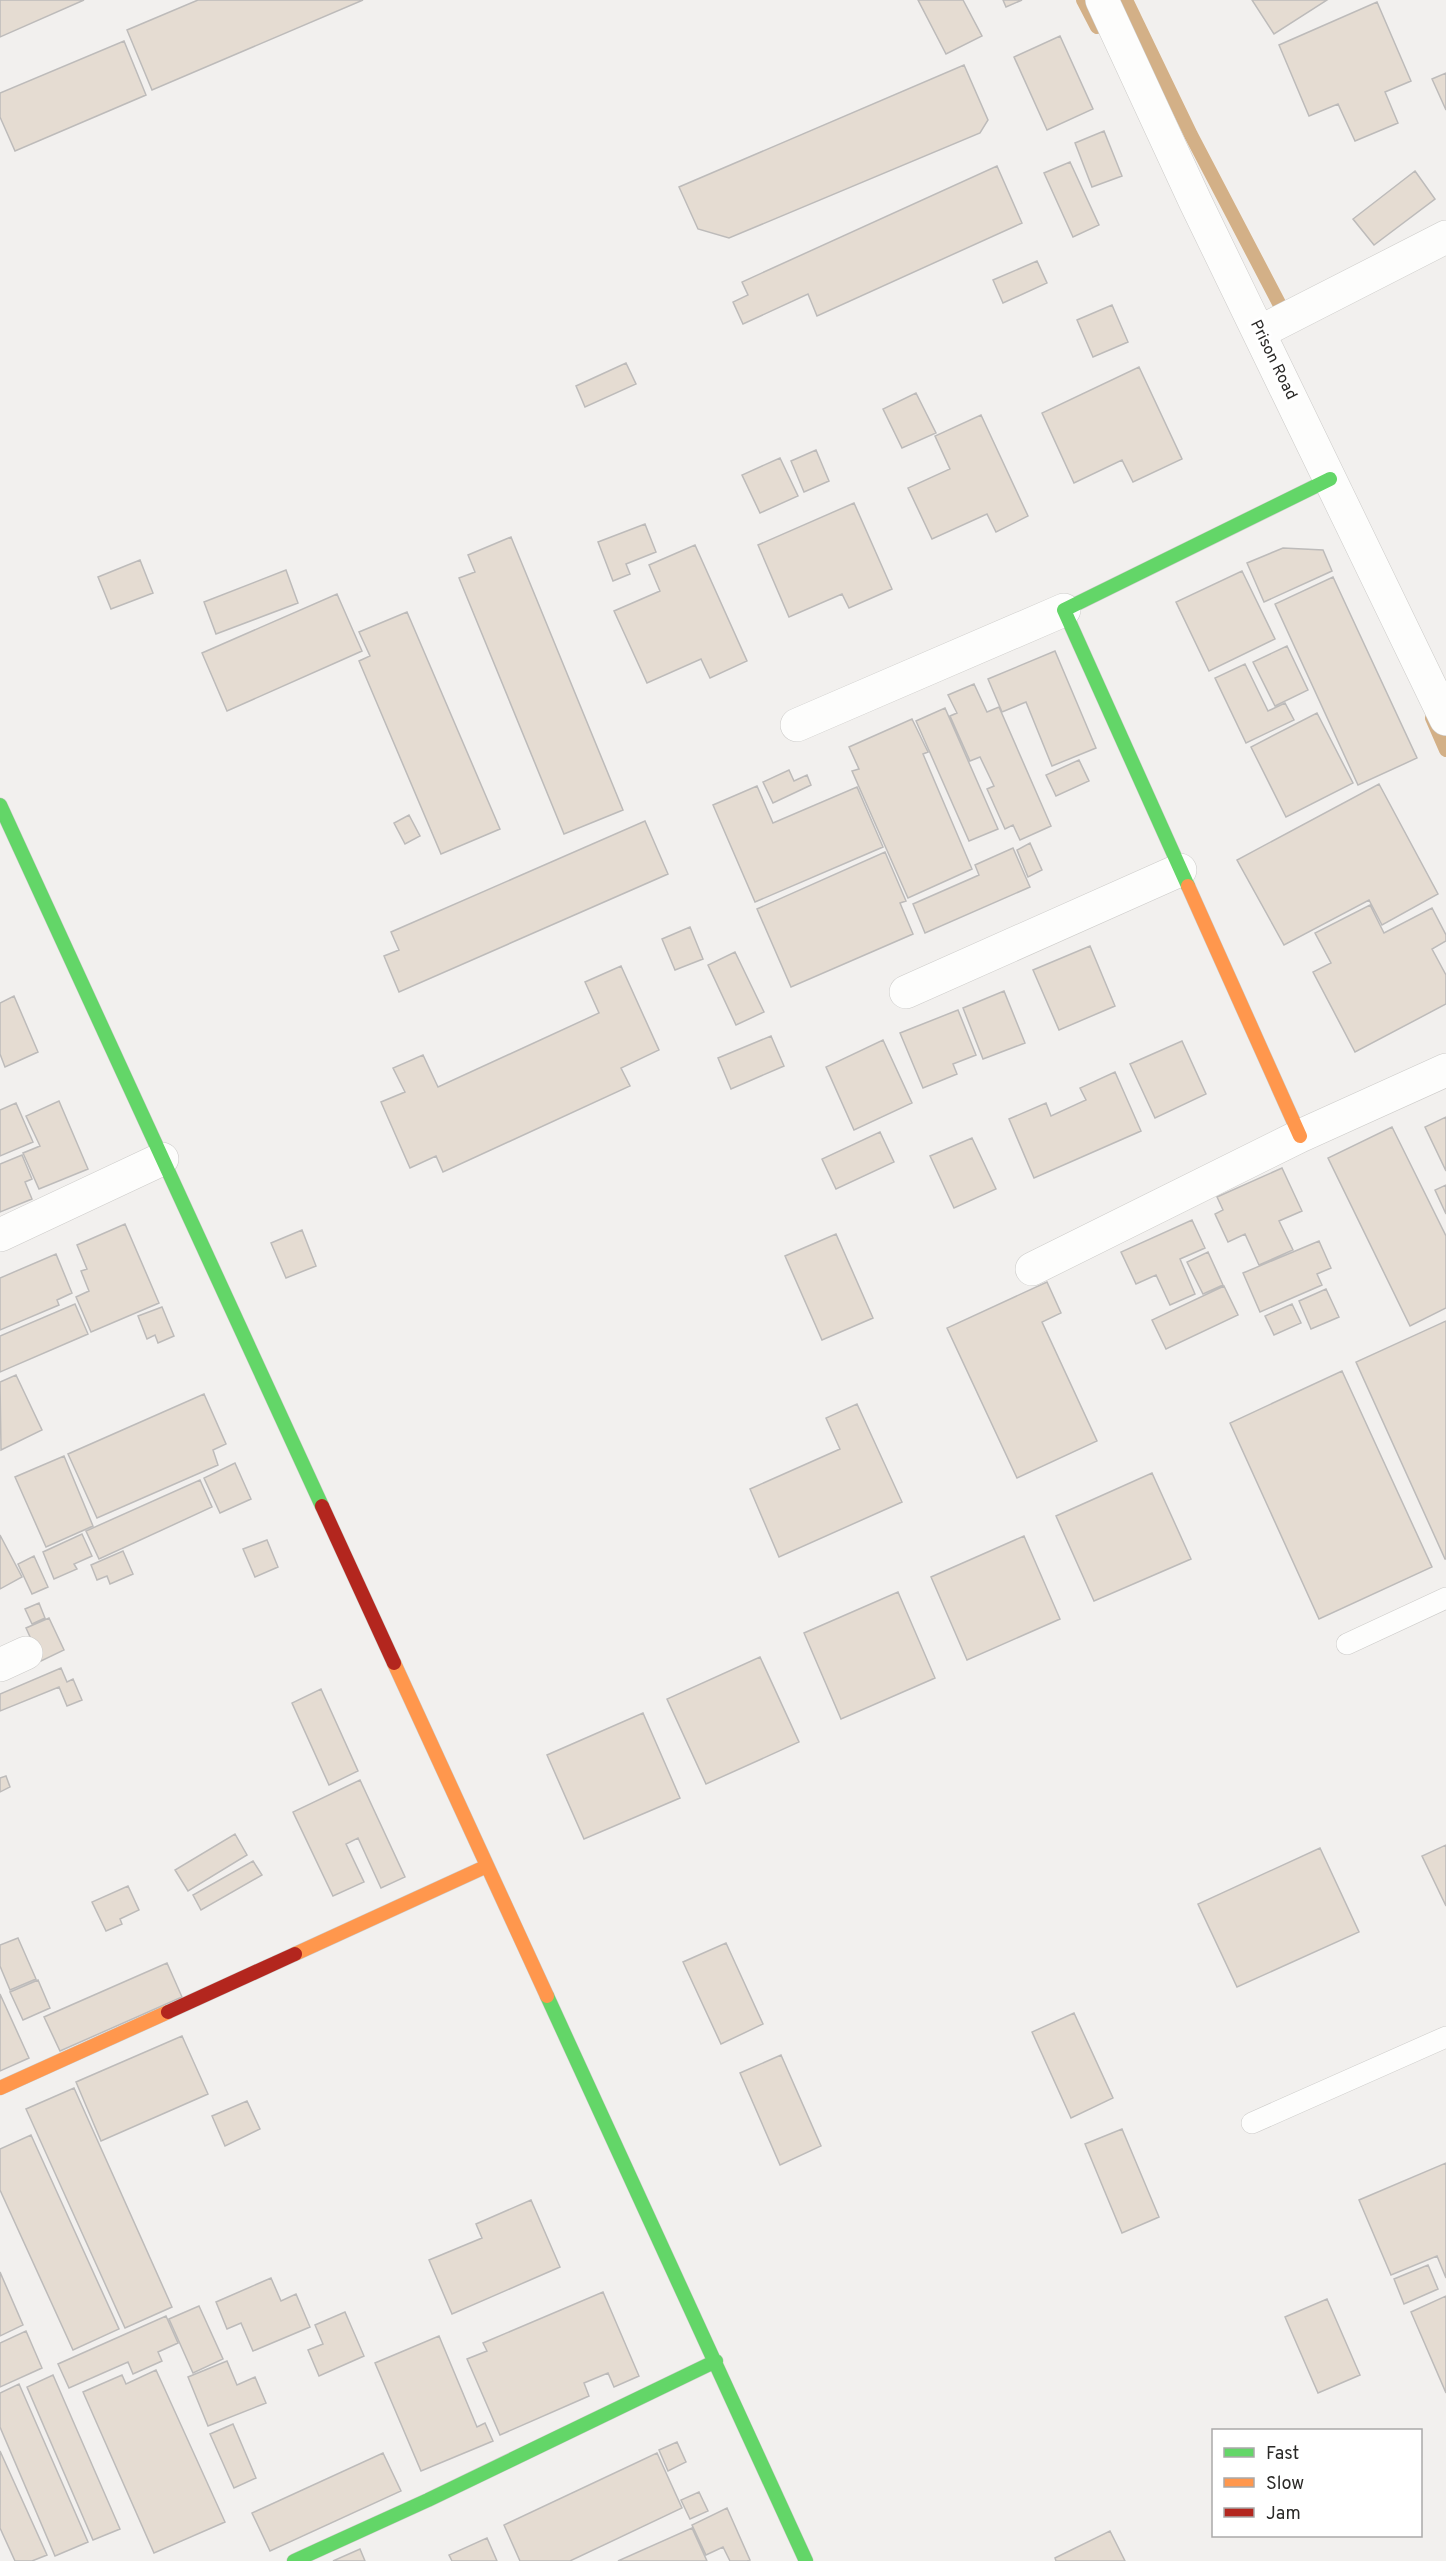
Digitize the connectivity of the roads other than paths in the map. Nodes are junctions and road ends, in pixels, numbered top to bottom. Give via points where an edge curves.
1 (1102, 0) edge
2 (1446, 237) edge
3 (1260, 332) junction
4 (1330, 479) junction
5 (1065, 610) junction
6 (1446, 719) edge
7 (797, 725) dead end
8 (0, 805) edge
9 (1180, 870) junction
10 (906, 992) dead end
11 (1446, 1070) edge
12 (1300, 1136) junction
13 (162, 1159) junction
14 (0, 1234) edge
15 (1032, 1269) dead end
16 (1446, 1598) edge
17 (1347, 1644) dead end
18 (487, 1866) junction
19 (1446, 2037) edge
20 (0, 2088) edge
21 (1252, 2123) dead end
22 (716, 2361) junction
23 (294, 2561) edge
24 (806, 2561) edge

1 - 3 street, Prison Road via 1194,201
2 - 3 street
3 - 4 street, Prison Road
4 - 5 street
4 - 6 street, Prison Road
5 - 7 street
5 - 9 street
8 - 13 street
9 - 10 street
9 - 12 street
11 - 12 street
12 - 15 street
13 - 14 street
13 - 18 street
16 - 17 lane
18 - 20 street
18 - 22 street
19 - 21 lane
22 - 23 street
22 - 24 street

